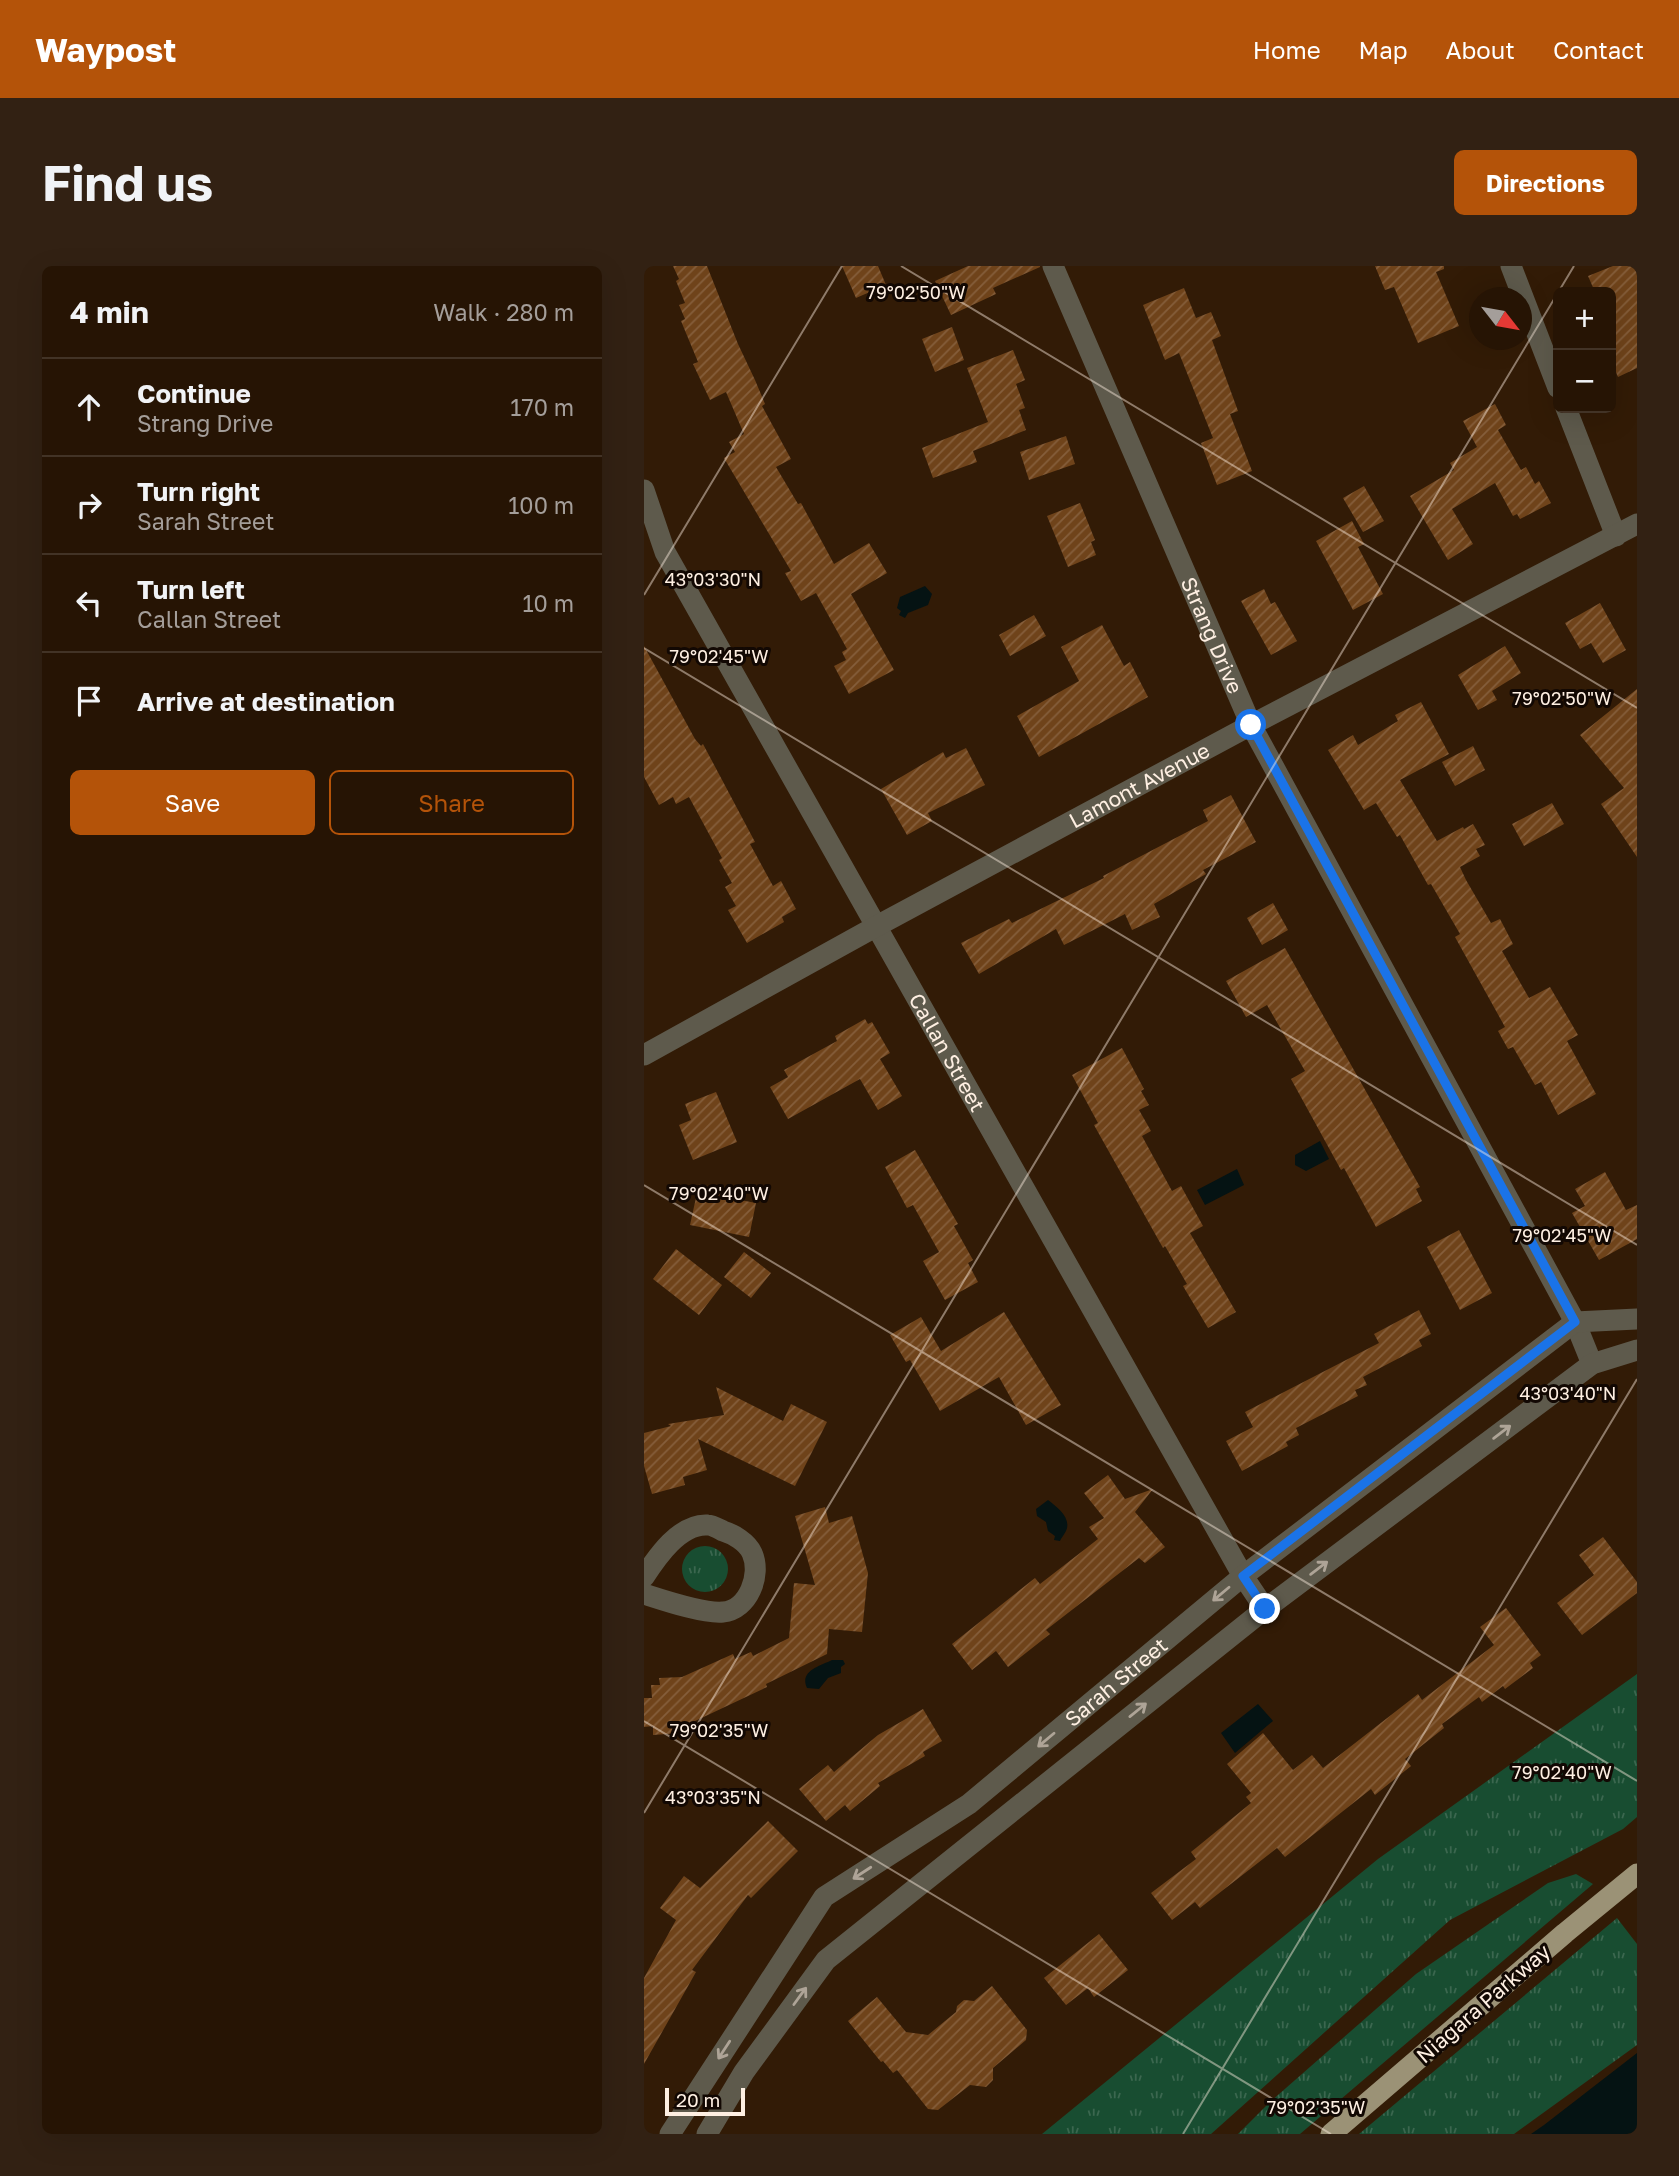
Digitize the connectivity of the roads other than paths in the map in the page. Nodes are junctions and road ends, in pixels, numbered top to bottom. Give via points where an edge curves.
1 (1053, 266) edge
2 (1511, 266) edge
3 (1553, 375) edge
4 (1568, 413) edge
5 (644, 490) edge
6 (1637, 524) edge
7 (1616, 536) junction
8 (1251, 725) junction
9 (875, 927) junction
10 (644, 1055) edge
11 (1637, 1320) edge
12 (1575, 1322) junction
13 (1637, 1350) edge
14 (1592, 1364) junction
15 (1243, 1576) junction
16 (644, 1577) edge
17 (644, 1594) edge
18 (1265, 1609) junction
19 (969, 1804) junction
20 (989, 1828) junction
21 (1635, 1878) edge
22 (670, 2134) edge
23 (708, 2134) edge
24 (1331, 2134) edge

1 - 8 street, Strang Drive
2 - 3 street
4 - 7 street
5 - 9 street, Callan Street via 665,552
6 - 7 street, Lamont Avenue
7 - 8 street, Lamont Avenue
8 - 9 street, Lamont Avenue
8 - 12 street, Strang Drive
9 - 10 street, Lamont Avenue
9 - 15 street, Callan Street
11 - 12 street
12 - 14 street, Strang Drive
12 - 15 street, Sarah Street
13 - 14 street, Sarah Street
18 -> 14 street, Sarah Street
15 - 18 street, Callan Street
15 -> 19 street, Sarah Street
16 - 17 street via 685,1530 708,1525 735,1535 752,1553 755,1579 745,1602 724,1612 676,1605
20 -> 18 street, Sarah Street
19 - 20 street
19 -> 22 street, Sarah Street via 824,1897
23 -> 20 street, Sarah Street via 744,2072 826,1960
21 - 24 main road, Niagara Parkway

